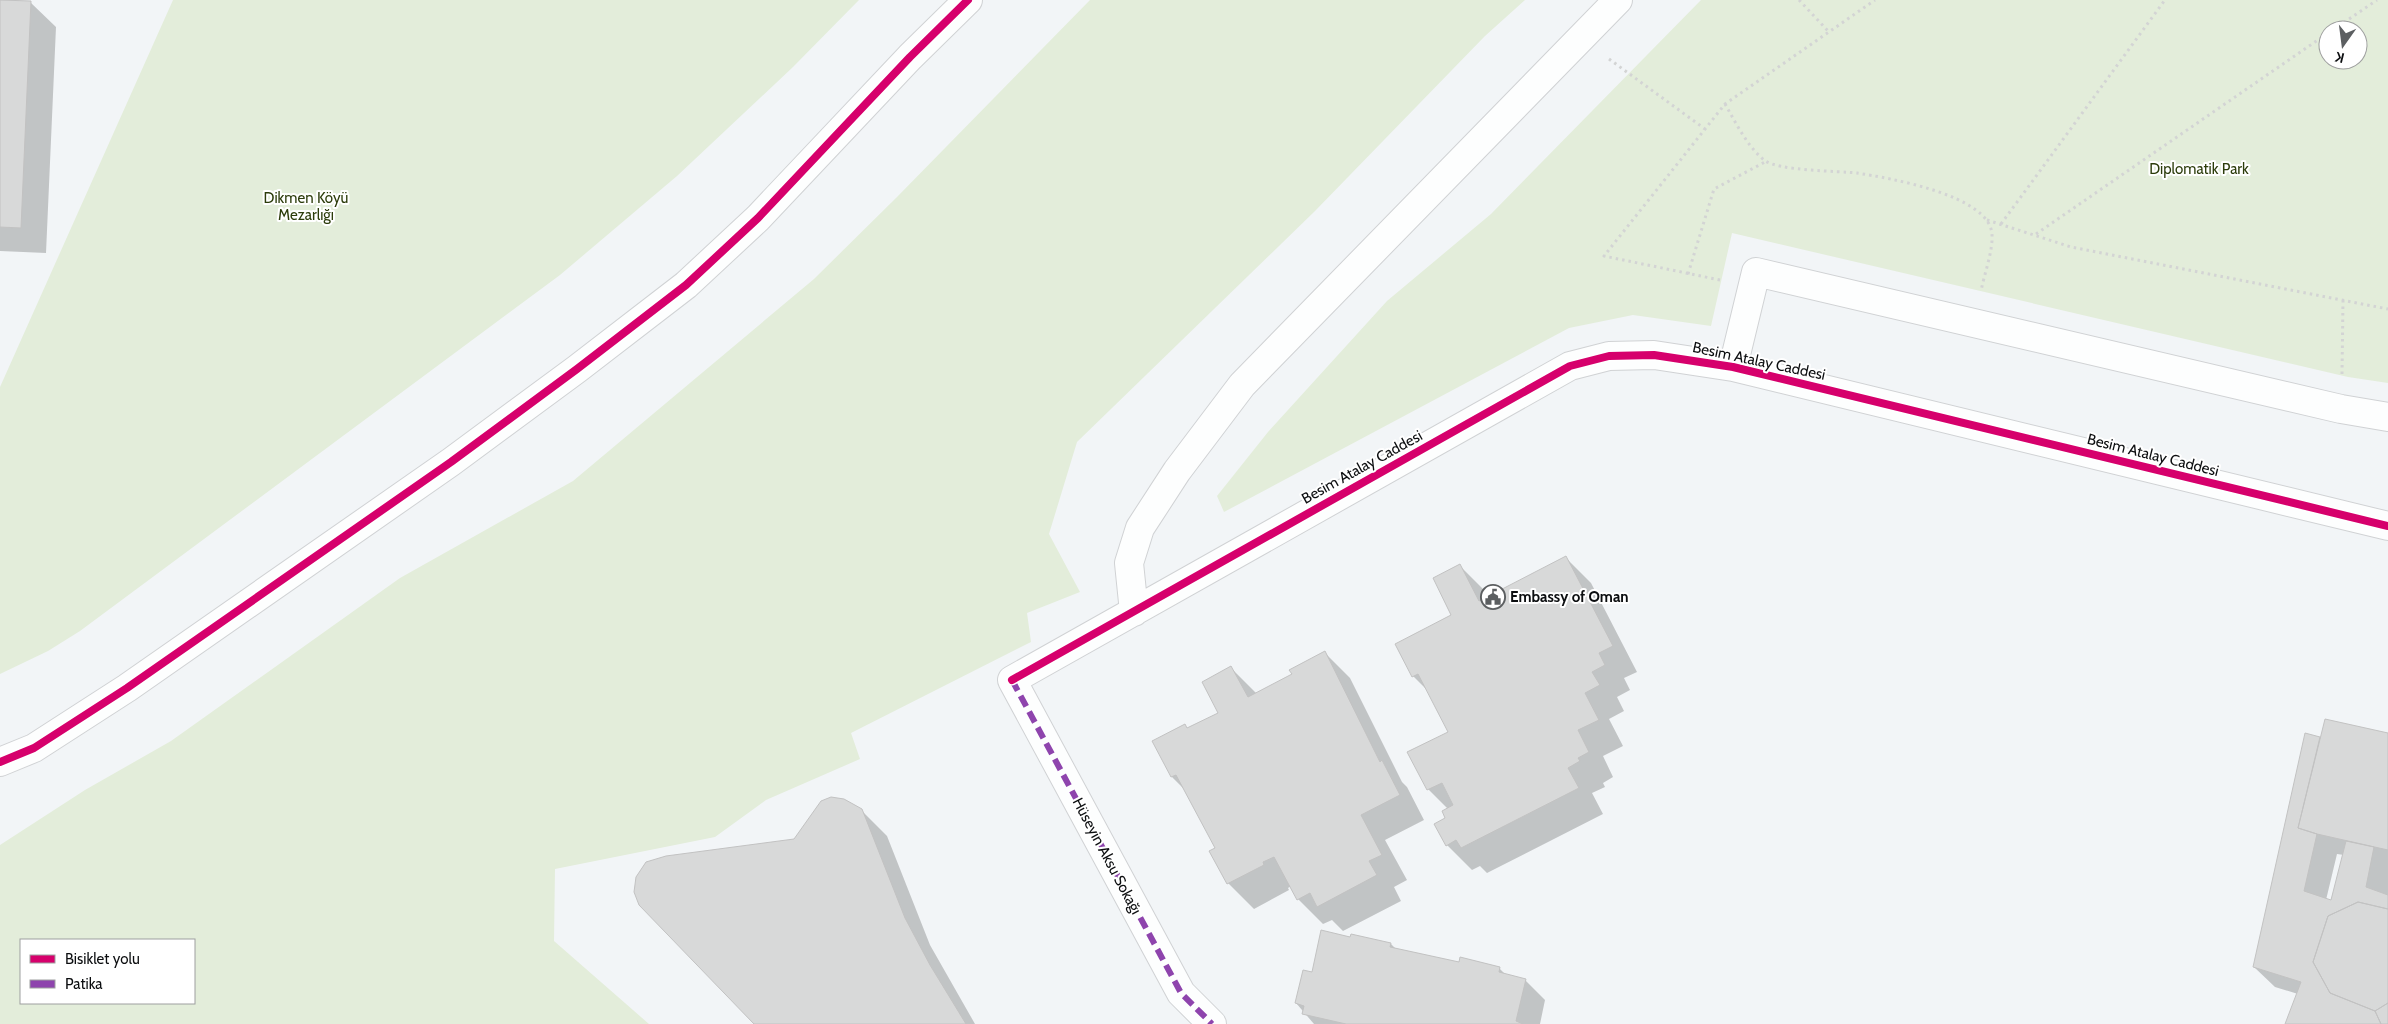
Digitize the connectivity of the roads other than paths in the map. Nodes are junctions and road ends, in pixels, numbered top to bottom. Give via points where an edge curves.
1 (968, 0) edge
2 (1618, 0) edge
3 (1733, 367) junction
4 (2388, 416) edge
5 (2388, 526) edge
6 (1134, 612) junction
7 (1012, 680) joint
8 (0, 762) edge
9 (1212, 1024) edge

1 - 8 street via 758,218 686,285 452,462 128,688 34,748
2 - 6 street via 1242,385 1177,471 1140,528 1129,563
3 - 4 street via 1756,272 2341,409
3 - 5 street, Besim Atalay Caddesi
3 - 6 street, Besim Atalay Caddesi via 1654,355 1609,356 1570,366
6 - 7 street, Besim Atalay Caddesi
7 - 9 street, Hüseyin Aksu Sokağı via 1181,993

